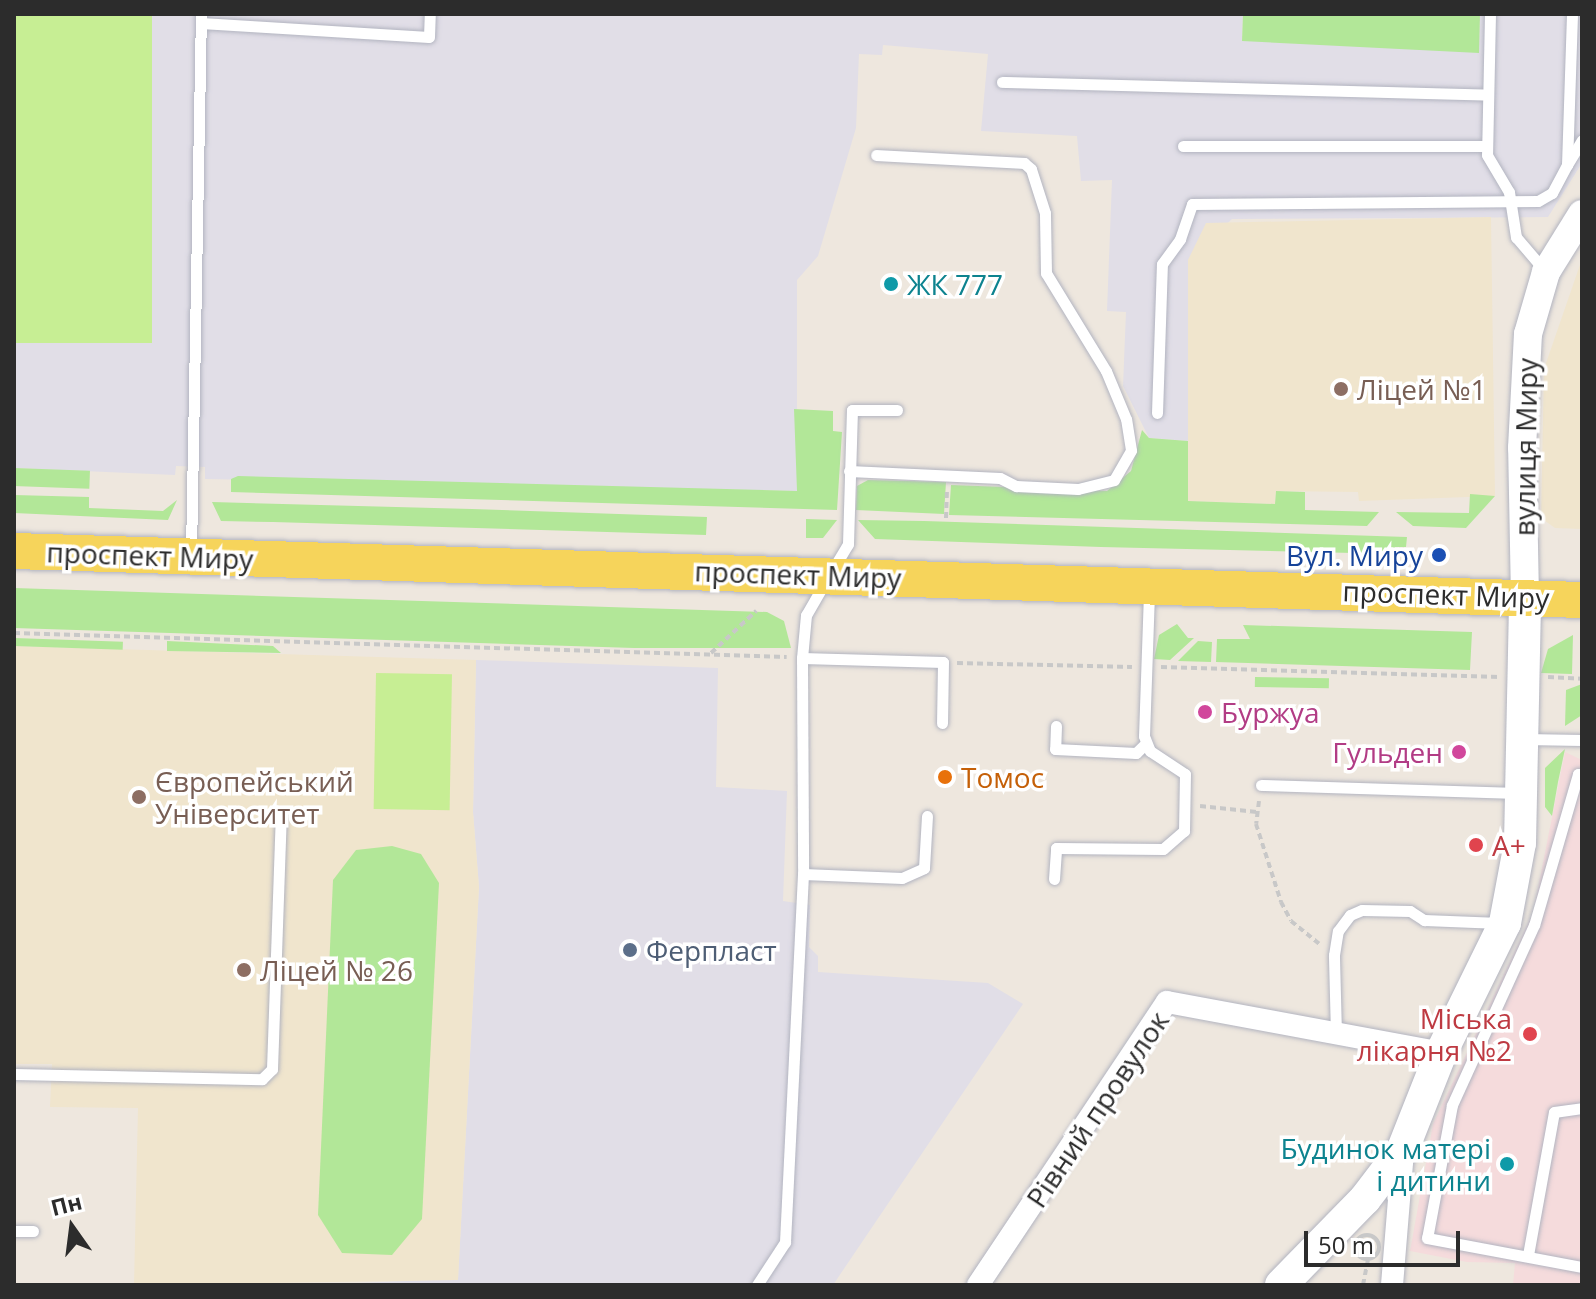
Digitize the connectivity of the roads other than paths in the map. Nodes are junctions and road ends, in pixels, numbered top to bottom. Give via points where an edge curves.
1 (430, 14) edge
2 (1490, 14) edge
3 (1572, 14) edge
4 (201, 18) edge
5 (1002, 82) dead end
6 (1487, 95) junction
7 (1582, 140) edge
8 (1183, 146) dead end
9 (1487, 146) junction
10 (876, 155) dead end
11 (1567, 165) junction
12 (1510, 202) junction
13 (1582, 214) edge
14 (1546, 272) junction
15 (897, 410) dead end
16 (1157, 413) dead end
17 (849, 471) junction
18 (14, 551) edge
19 (191, 556) junction
20 (829, 575) junction
21 (1149, 584) junction
22 (1525, 598) junction
23 (1582, 600) edge
24 (802, 658) junction
25 (942, 723) dead end
26 (1056, 726) dead end
27 (1524, 739) junction
28 (1582, 740) edge
29 (1145, 744) junction
30 (1582, 774) edge
31 (1261, 785) dead end
32 (1521, 793) junction
33 (927, 816) dead end
34 (281, 817) dead end
35 (803, 874) junction
36 (1054, 879) dead end
37 (1505, 923) junction
38 (1486, 994) junction
39 (1336, 1034) junction
40 (1441, 1053) junction
41 (14, 1074) edge
42 (1582, 1108) edge
43 (1403, 1149) junction
44 (14, 1231) edge
45 (33, 1231) dead end
46 (1528, 1255) junction
47 (1582, 1267) edge
48 (757, 1285) edge
49 (978, 1285) edge
50 (1281, 1285) edge
51 (1392, 1285) edge

1 - 4 lane via 429,37
2 - 6 lane
3 - 11 lane
4 - 19 lane
5 - 6 lane
6 - 9 lane
7 - 11 lane
8 - 9 lane
9 - 12 lane
10 - 17 lane via 1024,163 1031,169 1045,213 1046,273 1106,371 1131,436 1122,471 1093,488
11 - 12 lane via 1552,193 1538,201
12 - 14 lane via 1516,237
12 - 16 lane via 1192,204 1180,239 1162,264
13 - 14 street, вулиця Миру
14 - 22 street, вулиця Миру via 1523,369
15 - 17 lane via 852,410
17 - 20 lane via 848,544
18 - 19 main road, проспект Миру
19 - 20 main road, проспект Миру
20 - 21 main road, проспект Миру
20 - 24 lane via 806,615
21 - 22 main road, проспект Миру
21 - 29 lane
22 - 23 main road, проспект Миру
22 - 27 main road
24 - 25 lane via 943,662
24 - 35 lane
26 - 29 lane via 1055,749 1136,753
27 - 28 lane
27 - 32 main road
29 - 36 lane via 1185,774 1184,831 1173,845 1056,848
30 - 38 lane via 1534,925
31 - 32 lane
32 - 37 main road via 1517,871
33 - 35 lane via 924,868 902,878
34 - 41 lane via 272,1069 262,1079
35 - 48 lane via 785,1242
37 - 38 main road
37 - 39 lane via 1424,920 1410,911 1362,910 1350,915 1338,931 1334,955
38 - 40 main road
38 - 46 lane via 1450,1114 1427,1238
39 - 40 street, Рівний провулок
39 - 49 street, Рівний провулок via 1167,1002
40 - 43 main road
42 - 46 lane via 1554,1112
43 - 50 main road via 1365,1199
43 - 51 street
44 - 45 lane
46 - 47 lane

